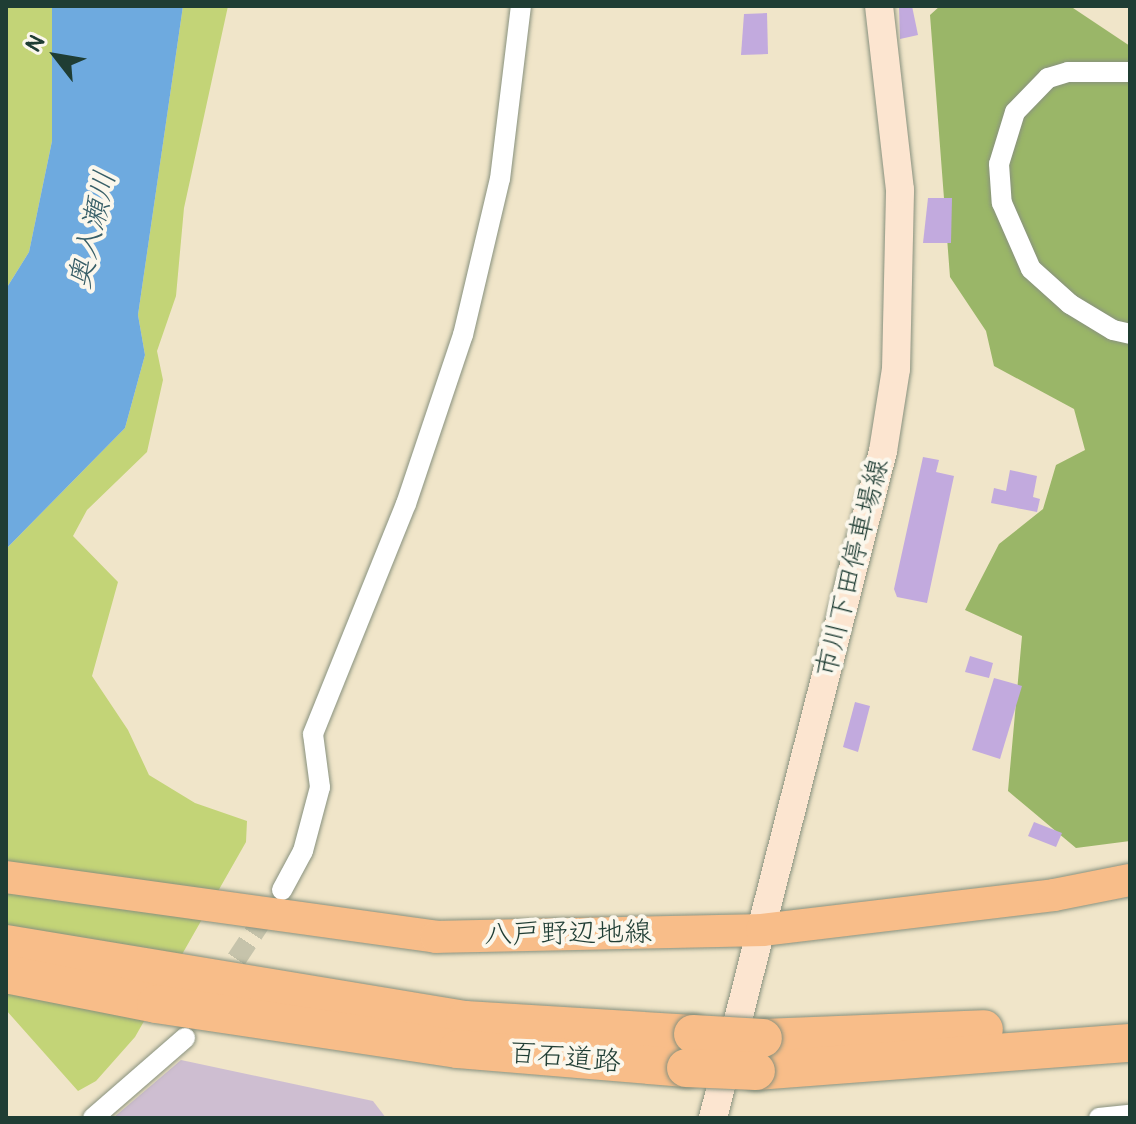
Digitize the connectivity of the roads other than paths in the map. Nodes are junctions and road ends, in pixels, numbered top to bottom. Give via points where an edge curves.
1 (521, 6) edge
2 (879, 6) edge
3 (1130, 72) edge
4 (1130, 334) edge
5 (6, 877) edge
6 (1130, 880) edge
7 (282, 890) tunnel mouth
8 (762, 930) junction
9 (6, 944) edge
10 (6, 974) edge
11 (165, 989) junction
12 (1130, 1024) edge
13 (185, 1038) dead end
14 (1130, 1043) edge
15 (759, 1054) junction
16 (1130, 1115) edge
17 (93, 1118) edge
18 (713, 1118) edge
19 (1099, 1118) edge

1 - 7 street via 500,179 463,335 406,504 313,734 320,787 303,851
2 - 8 main road, 市川下田停車場線 via 900,190 896,369 883,451
3 - 4 street via 1068,72 1048,78 1015,112 999,164 1002,203 1031,269 1070,304 1113,330
5 - 8 main road, 八戸野辺地線 via 436,937
6 - 8 main road, 八戸野辺地線 via 1054,895
8 - 18 main road, 市川下田停車場線
9 - 11 highway, 百石道路
10 - 11 highway, 百石道路
11 - 15 highway, 百石道路, bridge via 465,1020 689,1051
12 - 15 highway, 百石道路
13 - 17 street
14 - 15 highway, 百石道路
16 - 19 street

